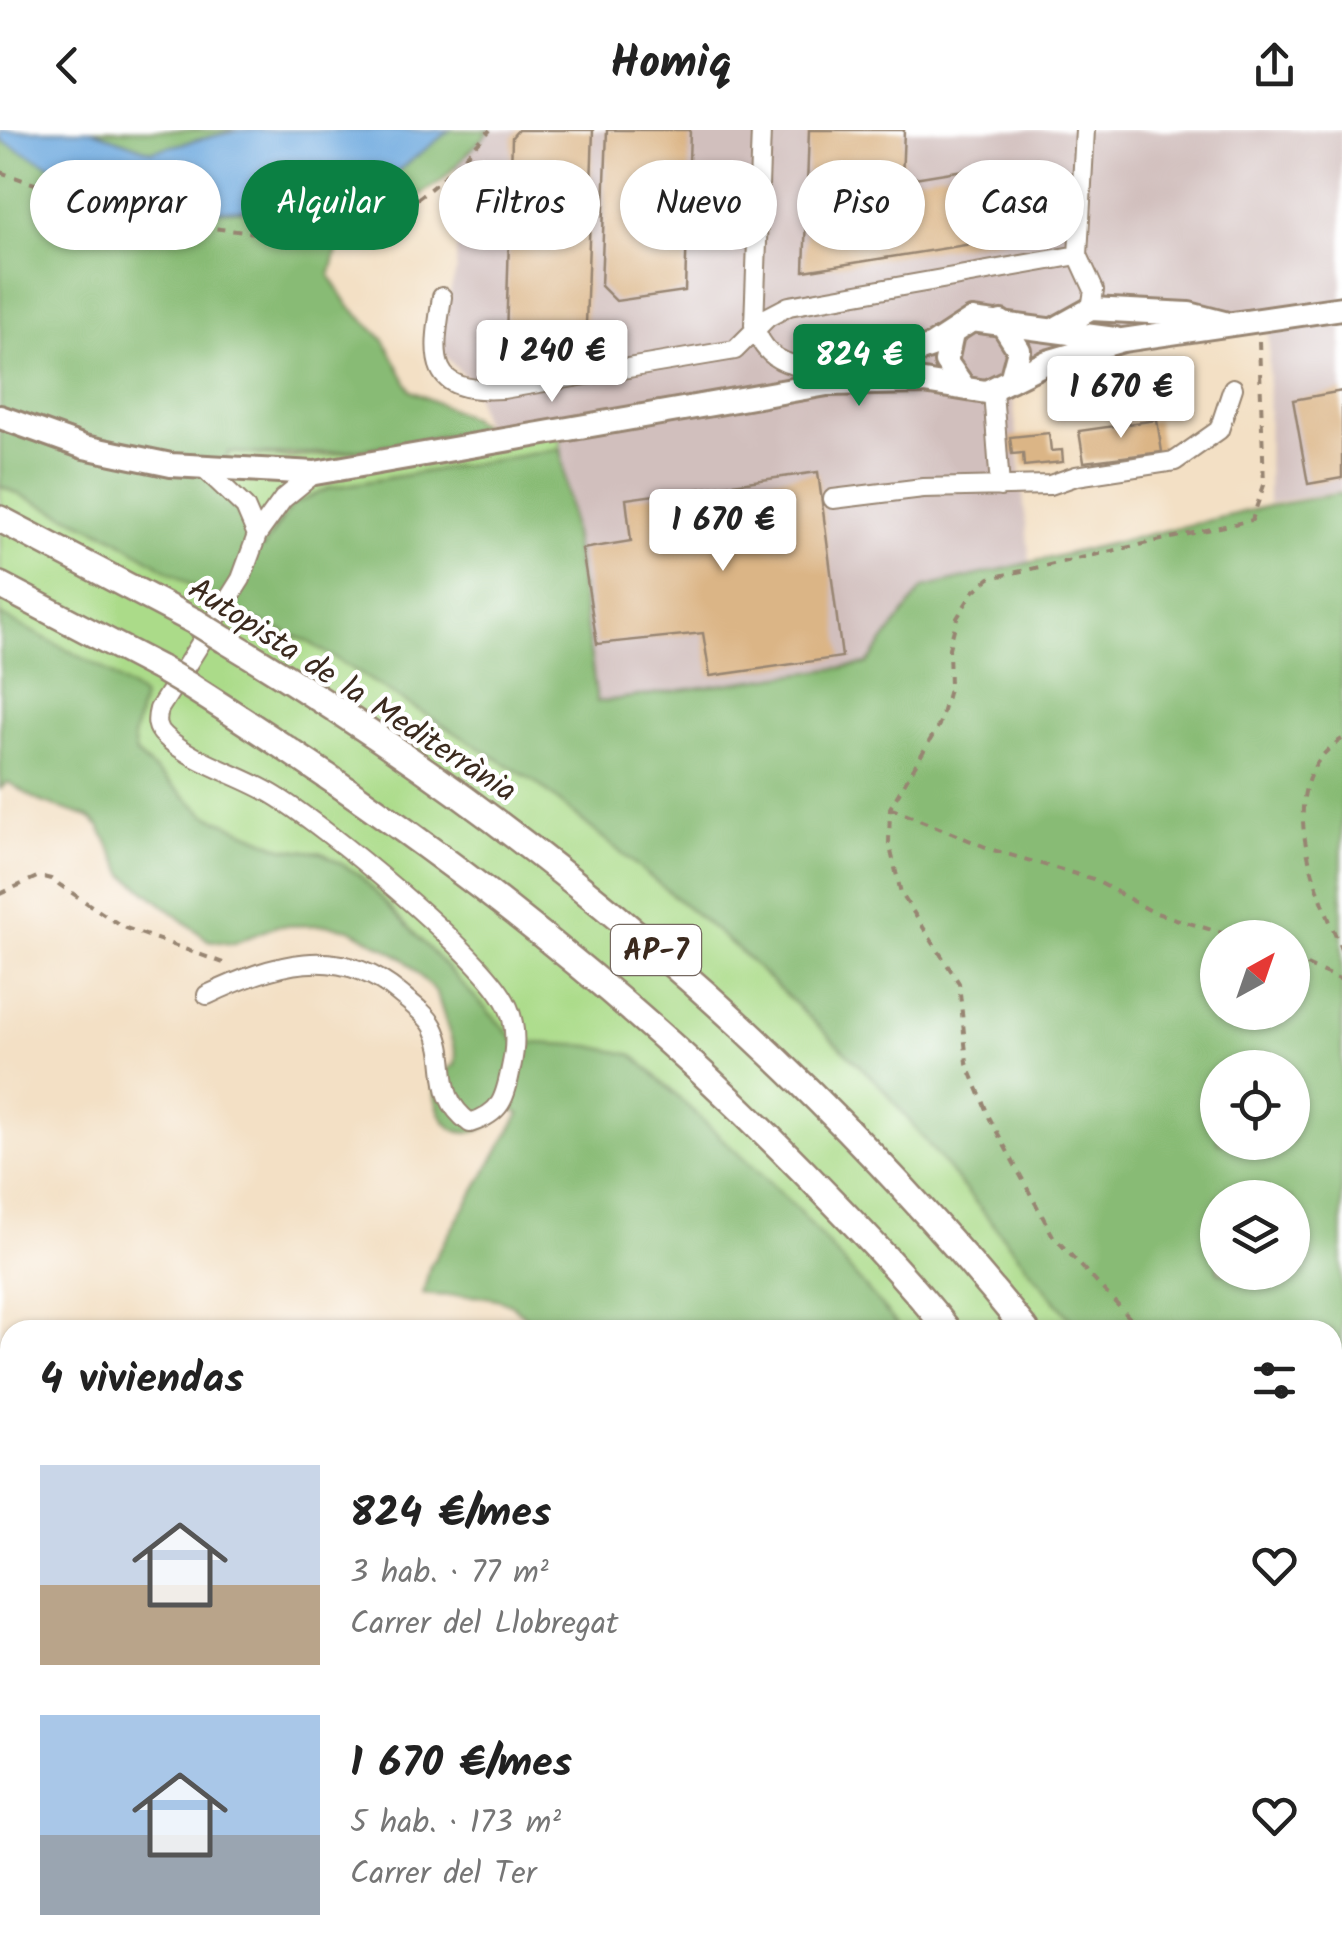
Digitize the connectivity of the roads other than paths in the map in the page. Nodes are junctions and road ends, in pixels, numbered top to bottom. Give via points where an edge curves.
1 (761, 130) edge
2 (1084, 130) edge
3 (1078, 255) junction
4 (442, 297) dead end
5 (1090, 308) junction
6 (1342, 308) edge
7 (1001, 322) junction
8 (1232, 326) junction
9 (756, 329) junction
10 (1055, 330) junction
11 (952, 334) junction
12 (1124, 340) junction
13 (908, 355) junction
14 (827, 384) junction
15 (1002, 385) junction
16 (963, 386) junction
17 (1233, 388) dead end
18 (0, 417) edge
19 (206, 470) junction
20 (314, 472) junction
21 (1000, 487) junction
22 (833, 499) dead end
23 (0, 519) edge
24 (258, 535) junction
25 (0, 585) edge
26 (207, 995) dead end
27 (939, 1320) edge
28 (1017, 1320) edge

1 - 9 street
2 - 3 street
3 - 5 street via 1094,290
3 - 9 street via 789,306
4 - 9 street via 434,346 438,368 452,386 470,391 735,350
5 - 8 main road via 1189,314
5 - 10 main road
6 - 8 main road
7 - 10 main road
7 - 11 main road via 972,320
7 - 15 main road via 1019,350
8 - 12 main road
9 - 13 street via 773,355 795,368
10 - 12 main road
11 - 13 main road
11 - 16 main road via 946,362
12 - 15 main road via 1048,362
13 - 14 main road
14 - 16 main road
14 - 20 main road
15 - 16 main road
15 - 21 street
17 - 21 street via 1218,430 1175,461 1050,485
18 - 19 main road via 84,447
19 - 20 main road
19 - 24 street via 245,507
20 - 24 street via 283,499
21 - 22 street
23 - 28 highway, Autopista de la Mediterrània / AP-7, bridge via 196,622 453,788 657,951 891,1173
24 - 26 street via 241,578 158,709 161,733 315,824 470,958 506,1002 517,1042 504,1103 470,1122 456,1112 443,1088 442,1052 432,1024 378,976 297,961
25 - 27 highway, AP-7, bridge via 162,669 416,834 648,1022 853,1222

